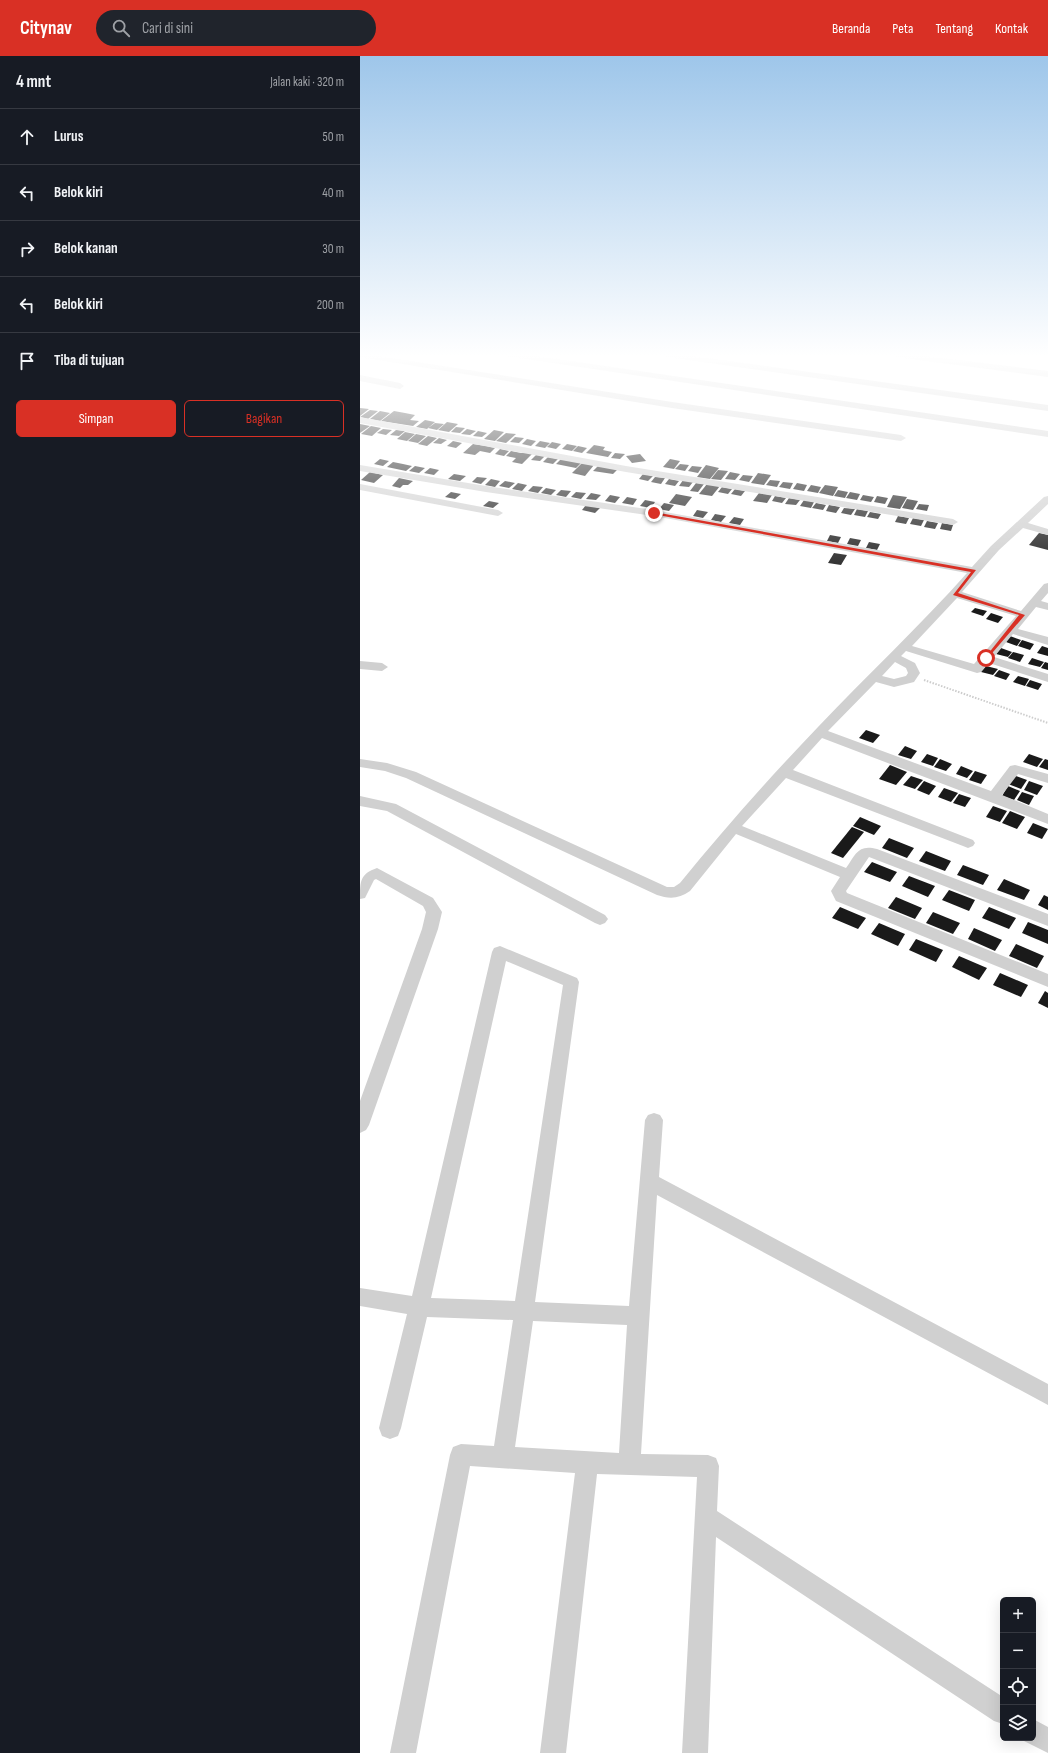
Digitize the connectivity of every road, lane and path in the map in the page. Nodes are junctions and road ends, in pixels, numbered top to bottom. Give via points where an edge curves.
1 (426, 432) edge
2 (860, 432) edge
3 (1036, 432) edge
4 (1048, 434) edge
5 (900, 438) dead end
6 (360, 468) edge
7 (360, 488) edge
8 (1048, 499) edge
9 (498, 513) dead end
10 (953, 522) dead end
11 (1021, 524) junction
12 (1048, 532) edge
13 (974, 572) junction
14 (1048, 586) edge
15 (954, 594) junction
16 (1033, 602) junction
17 (1048, 607) edge
18 (1023, 615) junction
19 (1010, 630) junction
20 (1048, 641) edge
21 (904, 647) junction
22 (894, 657) junction
23 (986, 658) junction
24 (360, 665) edge
25 (382, 667) dead end
26 (912, 676) junction
27 (873, 678) junction
28 (1048, 678) edge
29 (1048, 723) edge
30 (820, 733) junction
31 (360, 763) edge
32 (784, 772) junction
33 (1048, 779) edge
34 (994, 797) junction
35 (360, 800) edge
36 (1048, 819) edge
37 (733, 828) junction
38 (968, 843) dead end
39 (849, 875) junction
40 (360, 894) edge
41 (600, 919) dead end
42 (1048, 920) edge
43 (1048, 981) edge
44 (654, 1120) dead end
45 (360, 1125) edge
46 (649, 1181) junction
47 (360, 1297) edge
48 (419, 1307) junction
49 (525, 1312) junction
50 (638, 1316) junction
51 (1048, 1395) edge
52 (390, 1428) dead end
53 (503, 1458) junction
54 (587, 1463) junction
55 (629, 1465) junction
56 (706, 1518) junction
57 (1000, 1710) edge
58 (1036, 1734) edge
59 (1048, 1742) edge
60 (698, 1751) edge
61 (403, 1753) edge
62 (553, 1753) edge

1 - 10 street via 626,469
2 - 5 street
3 - 4 street
6 - 13 street via 661,514
7 - 9 street
8 - 11 street
11 - 12 street
11 - 13 street
13 - 15 street
14 - 16 street
15 - 18 street
15 - 21 street
16 - 17 street
16 - 18 street
18 - 19 street
19 - 20 street
19 - 23 street
21 - 22 street
21 - 23 street via 975,669 979,668
22 - 26 street via 911,666 914,673
22 - 27 street
23 - 28 street
24 - 25 street
26 - 27 street via 906,681 894,683
26 - 29 path
27 - 30 street
30 - 32 street
30 - 34 street
31 - 37 street via 411,775 669,894 685,887
32 - 37 street
32 - 38 street
33 - 34 street via 1015,769
34 - 36 street
35 - 41 street via 391,808
37 - 39 street
39 - 42 street via 868,852
39 - 43 street via 838,891 841,897
40 - 45 street via 368,877 377,873 428,902 434,912
44 - 46 street
46 - 50 street
46 - 51 street
47 - 48 street
48 - 49 street
48 - 49 street via 500,952 571,982
48 - 52 street
49 - 50 street
49 - 53 street
50 - 55 street
53 - 54 street
53 - 61 street via 461,1455
54 - 55 street
54 - 62 street
55 - 56 street via 708,1466
56 - 57 street
56 - 60 street
58 - 59 street

